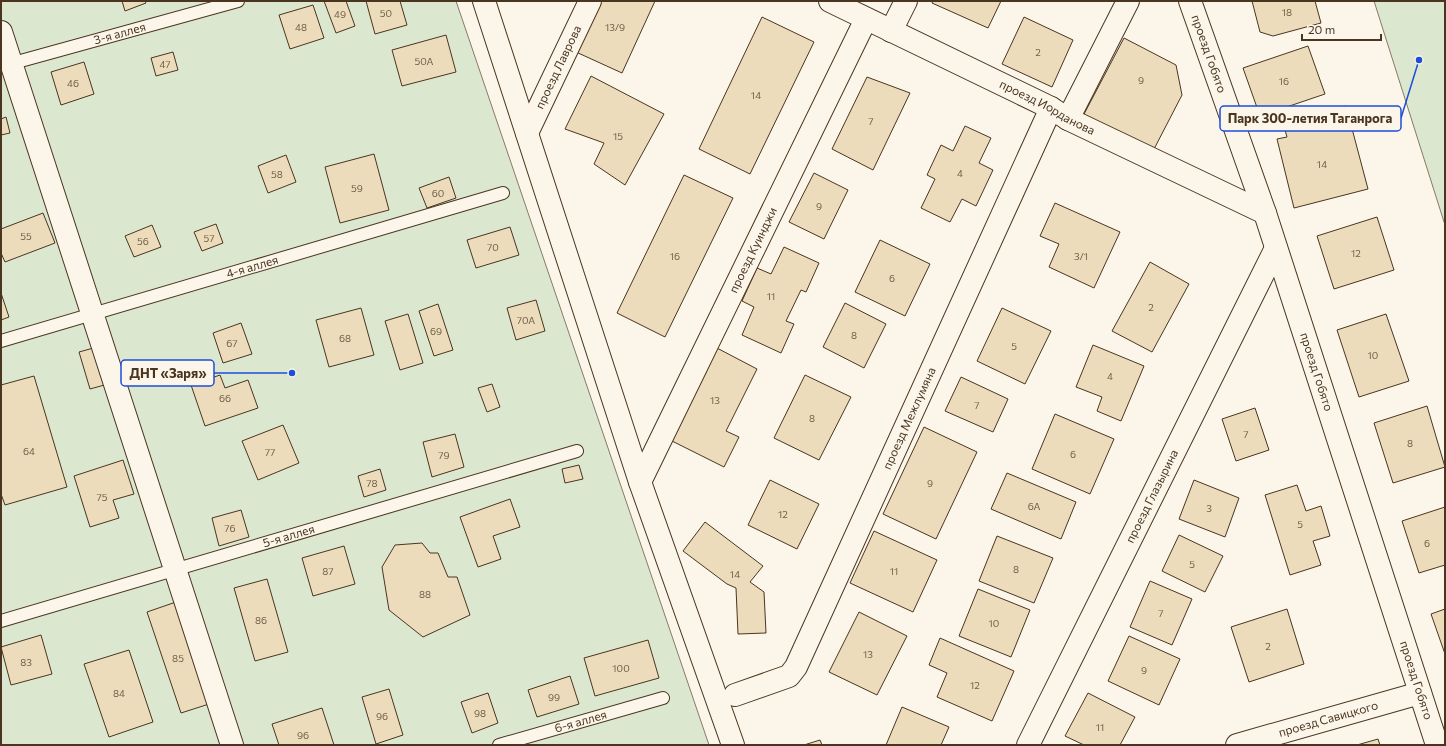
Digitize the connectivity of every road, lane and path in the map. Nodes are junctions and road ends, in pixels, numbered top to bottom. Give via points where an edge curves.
1 (238, 1) edge
2 (484, 1) edge
3 (590, 1) edge
4 (830, 1) edge
5 (906, 1) edge
6 (1128, 1) edge
7 (1190, 1) edge
8 (866, 18) junction
9 (891, 31) junction
10 (1, 32) edge
11 (6, 65) edge
12 (1060, 114) junction
13 (527, 134) junction
14 (503, 193) dead end
15 (1265, 214) junction
16 (1276, 248) junction
17 (93, 314) junction
18 (1, 340) edge
19 (577, 451) dead end
20 (640, 482) junction
21 (176, 570) junction
22 (1, 621) edge
23 (1420, 693) junction
24 (735, 695) dead end
25 (663, 698) dead end
26 (232, 745) edge
27 (499, 745) edge
28 (733, 745) edge
29 (1028, 745) edge
30 (1237, 745) edge
31 (1437, 745) edge

1 - 11 lane, 3-я аллея
2 - 13 street
3 - 13 street, проезд Лаврова
4 - 8 street, проезд Иорданова
5 - 9 street
6 - 12 street, проезд Межлумяна
7 - 15 street, проезд Гобято
8 - 9 street, проезд Иорданова
8 - 20 street, проезд Куинджи
9 - 12 street, проезд Иорданова
10 - 11 street
11 - 17 street
12 - 15 street, проезд Иорданова
12 - 24 street, проезд Межлумяна via 796,667 789,676
13 - 20 street
14 - 17 lane, 4-я аллея
15 - 16 street, проезд Гобято
16 - 23 street, проезд Гобято
16 - 29 street, проезд Глазырина
17 - 18 lane, 4-я аллея
17 - 21 street
19 - 21 lane, 5-я аллея
20 - 28 street
21 - 22 lane, 5-я аллея
21 - 26 street
23 - 30 street, проезд Савицкого
23 - 31 street, проезд Гобято
25 - 27 lane, 6-я аллея

